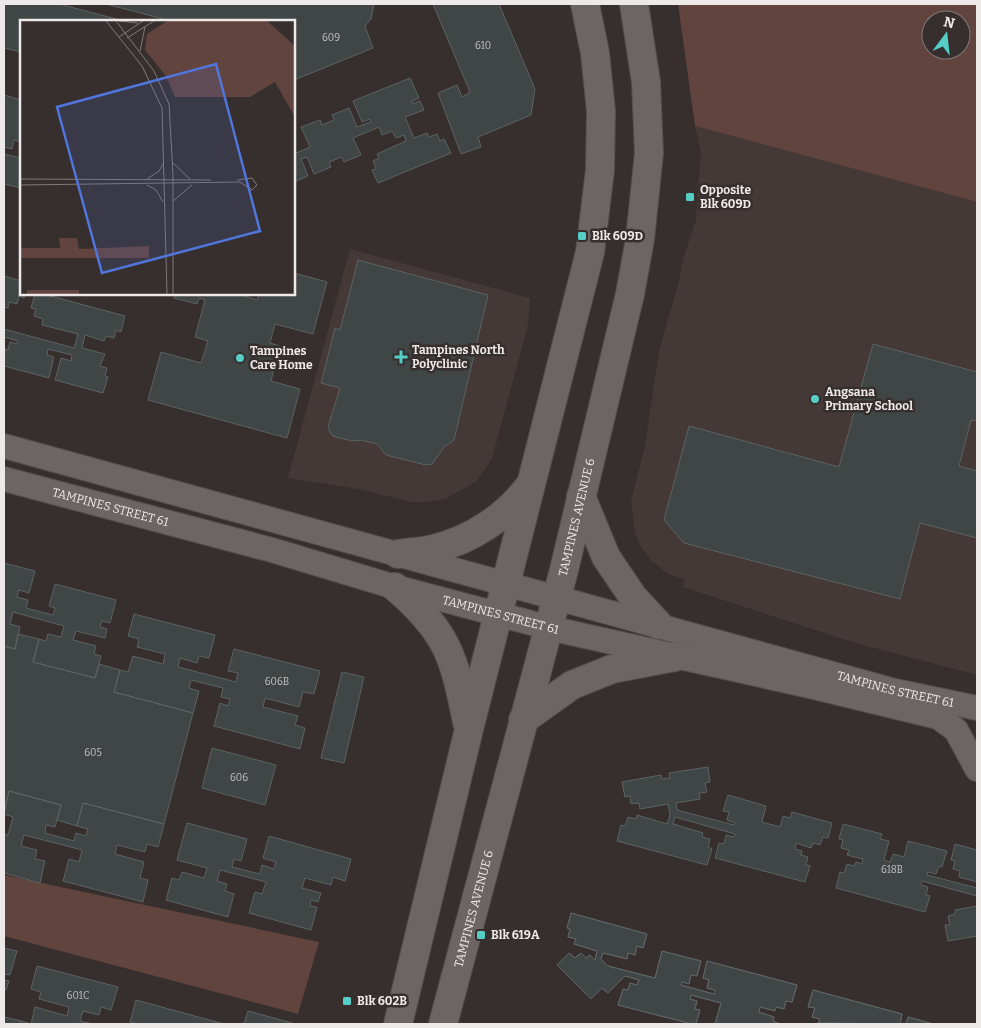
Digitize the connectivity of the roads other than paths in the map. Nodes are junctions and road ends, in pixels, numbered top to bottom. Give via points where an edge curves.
1 (585, 4) edge
2 (634, 4) edge
3 (4, 446) edge
4 (4, 479) edge
5 (532, 482) junction
6 (582, 496) junction
7 (398, 554) junction
8 (506, 583) junction
9 (395, 587) junction
10 (557, 596) junction
11 (498, 615) junction
12 (659, 625) junction
13 (548, 628) junction
14 (675, 657) junction
15 (977, 708) edge
16 (523, 720) junction
17 (468, 729) junction
18 (977, 769) edge
19 (398, 1024) edge
20 (443, 1024) edge

1 - 5 street via 595,53 601,112 596,213 584,282
2 - 6 street, TAMPINES AVENUE 6 via 646,82 647,189 630,294
3 - 7 street, TAMPINES STREET 61
4 - 9 street, TAMPINES STREET 61 via 272,550
5 - 7 street via 515,505 490,525 434,549
5 - 8 street
6 - 10 street, TAMPINES AVENUE 6
6 - 12 street via 606,558 633,597
7 - 8 street, TAMPINES STREET 61
8 - 10 street, TAMPINES STREET 61
8 - 11 street
9 - 11 street, TAMPINES STREET 61
9 - 17 street via 440,634 459,681
10 - 12 street, TAMPINES STREET 61
10 - 13 street, TAMPINES AVENUE 6
11 - 13 street, TAMPINES STREET 61
11 - 17 street
12 - 15 street, TAMPINES STREET 61 via 895,691
13 - 14 street, TAMPINES STREET 61
13 - 16 street, TAMPINES AVENUE 6
14 - 16 street via 612,669 572,685
14 - 18 street, TAMPINES STREET 61 via 938,717 956,730
16 - 20 street, TAMPINES AVENUE 6
17 - 19 street

